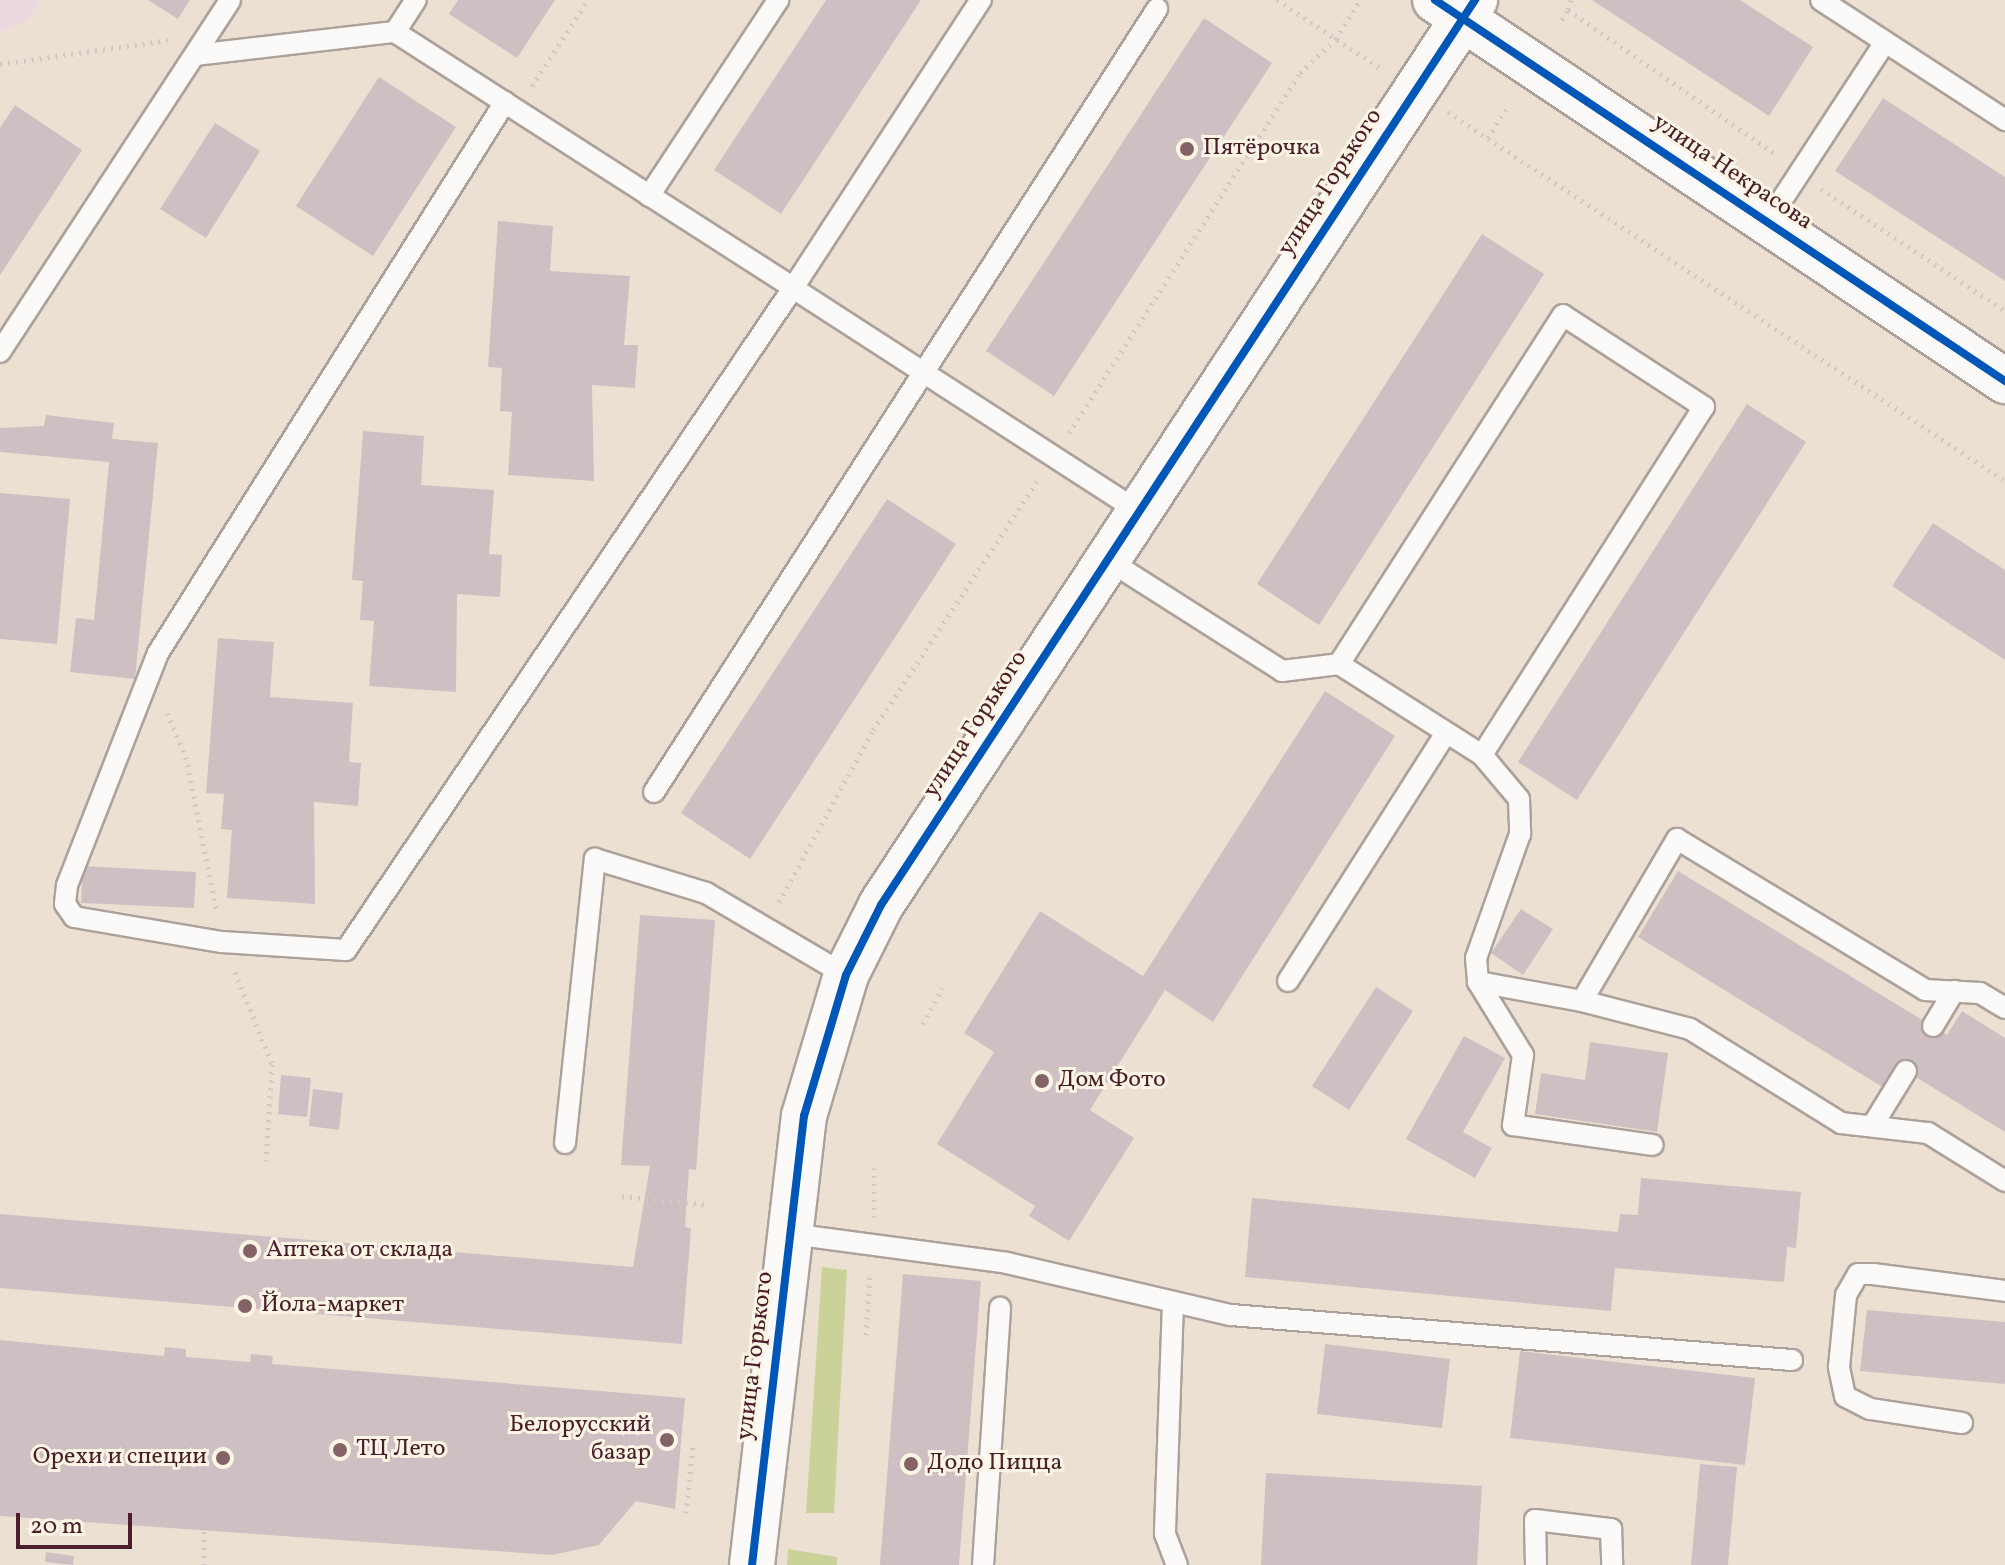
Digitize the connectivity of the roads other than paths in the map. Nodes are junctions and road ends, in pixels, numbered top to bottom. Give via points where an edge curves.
1 (230, 0) edge
2 (416, 0) edge
3 (778, 0) edge
4 (981, 0) edge
5 (1821, 0) edge
6 (1457, 6) edge
7 (1157, 9) dead end
8 (395, 32) junction
9 (1885, 42) junction
10 (195, 55) junction
11 (510, 106) junction
12 (2005, 120) edge
13 (649, 196) junction
14 (1768, 221) junction
15 (793, 288) junction
16 (0, 352) edge
17 (920, 370) junction
18 (2005, 381) edge
19 (1139, 512) junction
20 (1108, 560) junction
21 (1339, 664) junction
22 (1446, 733) junction
23 (1482, 755) junction
24 (654, 792) dead end
25 (846, 975) junction
26 (1288, 981) dead end
27 (1478, 982) junction
28 (1954, 991) junction
29 (1582, 1001) junction
30 (2005, 1008) edge
31 (1933, 1026) dead end
32 (1906, 1071) dead end
33 (1874, 1123) junction
34 (565, 1143) dead end
35 (1653, 1145) dead end
36 (2005, 1181) edge
37 (791, 1234) junction
38 (2005, 1291) edge
39 (1173, 1302) junction
40 (1000, 1308) dead end
41 (1792, 1360) dead end
42 (1962, 1423) dead end
43 (747, 1553) edge
44 (983, 1565) edge
45 (1177, 1565) edge
46 (1536, 1565) edge
47 (1612, 1565) edge

1 - 10 lane
2 - 8 lane
3 - 13 lane
4 - 15 lane
5 - 9 lane
6 - 14 street, улица Некрасова
6 - 19 street, улица Горького
7 - 17 lane
8 - 10 lane
8 - 11 lane
9 - 12 lane
9 - 14 lane
10 - 16 lane
11 - 13 lane
11 - 15 lane via 158,653 153,679 103,784 65,904 74,917 222,942 346,950
13 - 15 lane
14 - 18 street, улица Некрасова
15 - 17 lane
17 - 19 lane
17 - 24 lane
19 - 20 street, улица Горького
20 - 21 lane via 1282,671
20 - 25 street, улица Горького via 881,905
21 - 22 lane
21 - 23 lane via 1563,315 1704,407
22 - 23 lane
22 - 26 lane
23 - 27 lane via 1519,799 1520,834 1476,958
25 - 34 lane via 706,893 595,859
25 - 37 street, улица Горького via 814,1070
27 - 29 lane
27 - 35 lane via 1523,1055 1513,1125
28 - 29 lane via 1925,990 1677,839
28 - 30 lane via 1980,993
28 - 31 lane
29 - 33 lane via 1690,1029 1841,1123
32 - 33 lane
33 - 36 lane via 1928,1133
37 - 39 lane via 1007,1263
37 - 43 street, улица Горького
38 - 42 lane via 1858,1274 1846,1295 1839,1367 1845,1396 1870,1409
39 - 41 lane via 1231,1315
39 - 45 lane via 1165,1534
40 - 44 lane
46 - 47 lane via 1535,1520 1611,1529

